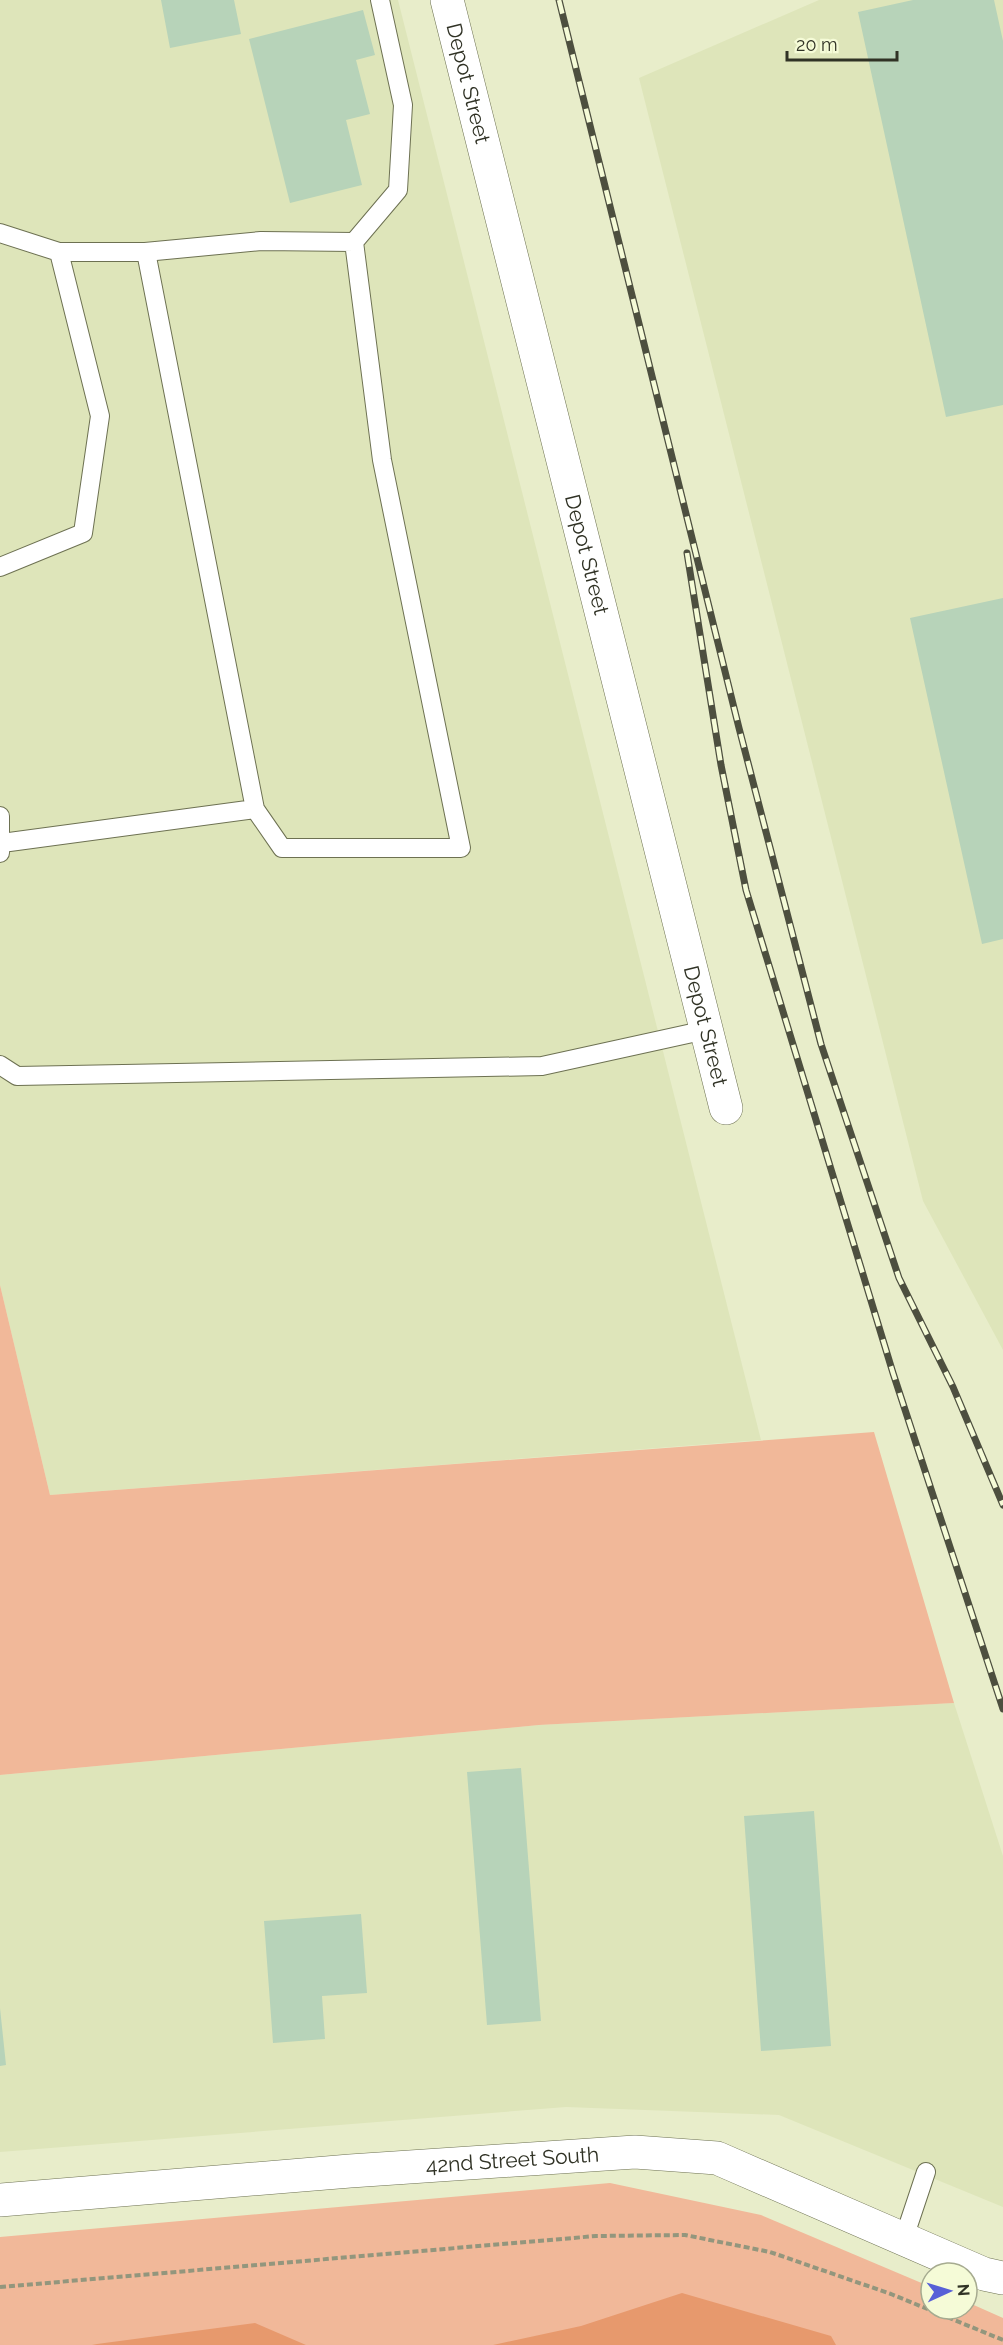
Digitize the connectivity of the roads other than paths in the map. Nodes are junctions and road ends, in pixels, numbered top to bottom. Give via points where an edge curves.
1 (380, 0) edge
2 (447, 0) edge
3 (0, 233) edge
4 (354, 242) junction
5 (59, 252) junction
6 (146, 252) junction
7 (0, 567) edge
8 (255, 809) junction
9 (0, 816) edge
10 (1, 849) edge
11 (706, 1030) junction
12 (0, 1065) edge
13 (726, 1108) dead end
14 (926, 2172) dead end
15 (0, 2200) edge
16 (904, 2238) junction
17 (1003, 2278) edge

1 - 4 lane via 403,105 398,190
2 - 11 street, Depot Street
3 - 5 lane
4 - 6 lane via 261,241
4 - 8 lane via 382,460 462,848 282,848
5 - 6 lane
5 - 7 lane via 100,416 83,533
6 - 8 lane
8 - 10 lane
9 - 10 lane
11 - 12 lane via 542,1066 17,1077
11 - 13 street, Depot Street
14 - 16 lane
15 - 16 street, 42nd Street South via 634,2152 717,2158
16 - 17 street, 42nd Street South via 984,2274

